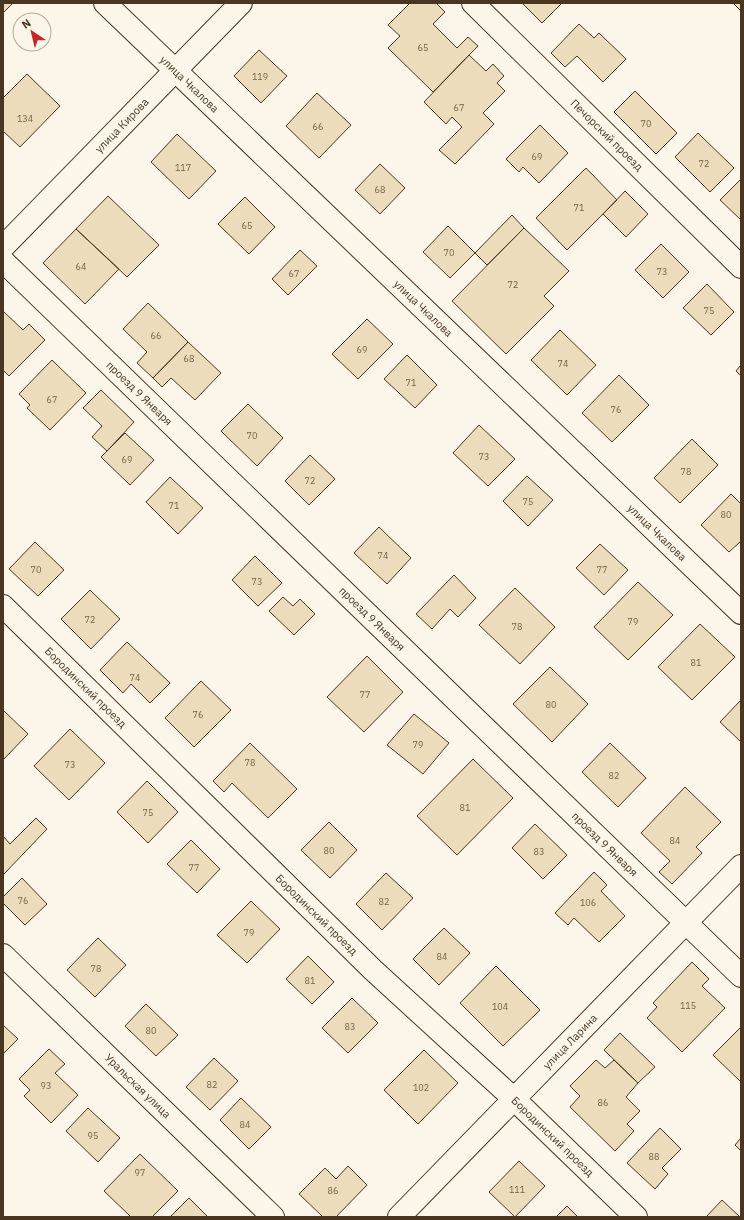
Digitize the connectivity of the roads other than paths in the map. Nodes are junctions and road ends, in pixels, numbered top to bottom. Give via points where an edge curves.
1 (105, 3) edge
2 (241, 3) edge
3 (473, 3) edge
4 (175, 71) junction
5 (3, 247) edge
6 (3, 261) edge
7 (741, 267) edge
8 (3, 606) edge
9 (741, 613) edge
10 (741, 866) edge
11 (687, 922) junction
12 (3, 955) edge
13 (741, 976) edge
14 (514, 1099) junction
15 (273, 1217) edge
16 (399, 1217) edge
17 (636, 1217) edge

1 - 4 street, улица Чкалова
2 - 4 street, улица Кирова
3 - 7 street, Печорский проезд
4 - 5 street, улица Кирова
4 - 9 street, улица Чкалова
6 - 11 street, проезд 9 Января
8 - 14 street, Бородинский проезд via 373,970
10 - 11 street, улица Ларина
11 - 13 street, проезд 9 Января
11 - 14 street, улица Ларина
12 - 15 street, Уральская улица
14 - 16 street, улица Ларина
14 - 17 street, Бородинский проезд

